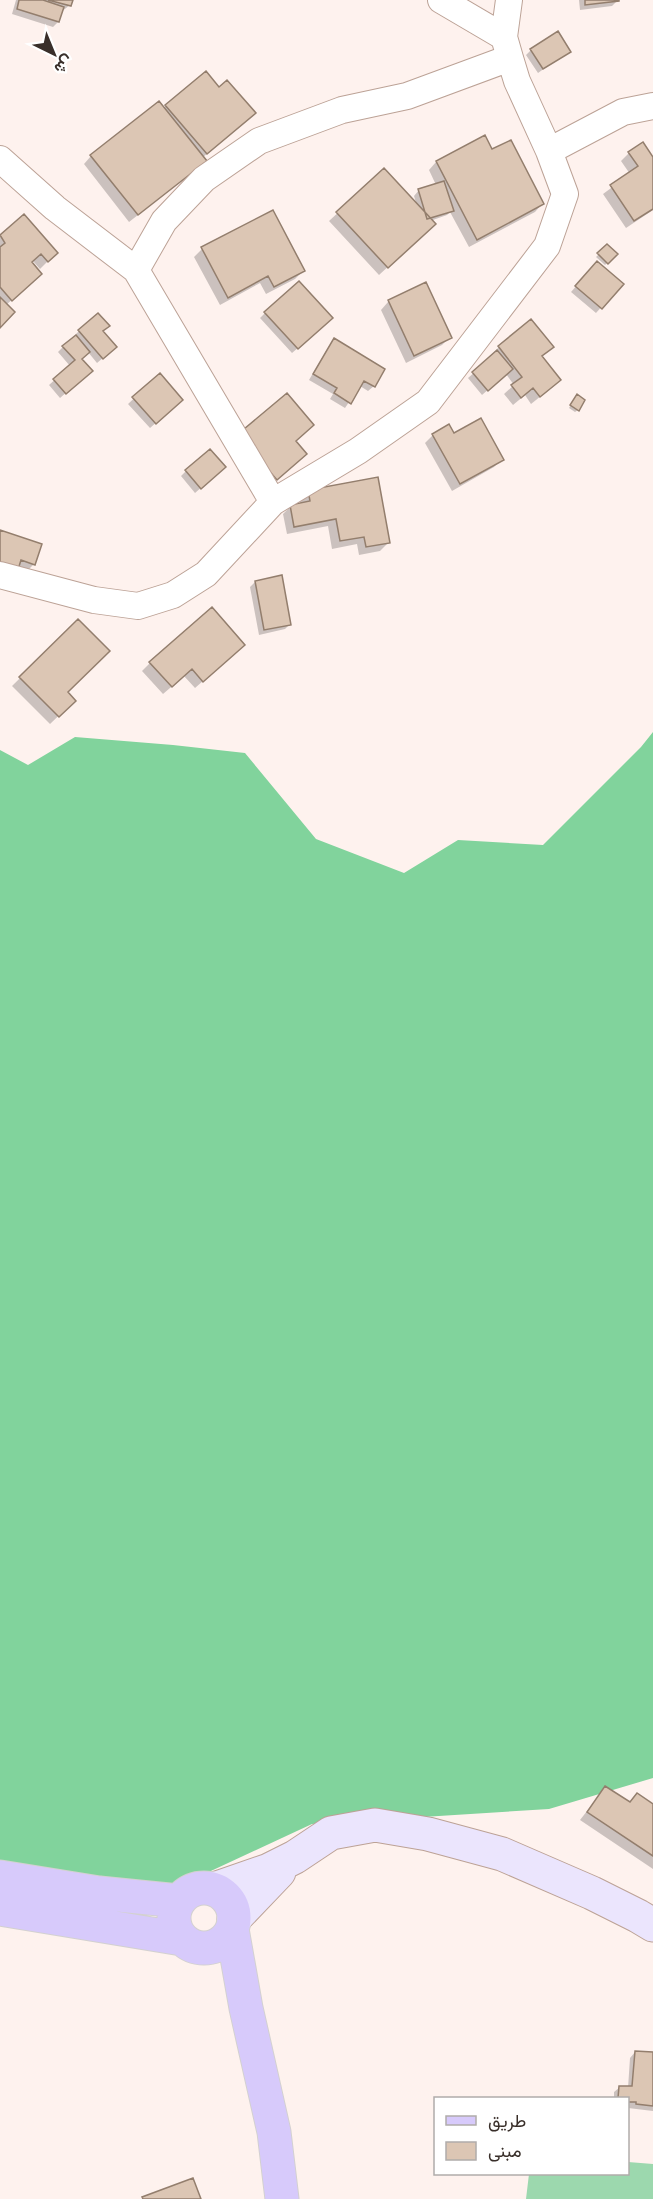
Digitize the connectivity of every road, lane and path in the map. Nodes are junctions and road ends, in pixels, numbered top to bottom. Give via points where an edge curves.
1 (441, 0) edge
2 (508, 0) edge
3 (507, 47) junction
4 (653, 106) edge
5 (549, 151) junction
6 (0, 159) edge
7 (136, 270) junction
8 (273, 502) junction
9 (0, 575) edge
10 (295, 1857) junction
11 (0, 1877) edge
12 (214, 1889) junction
13 (179, 1901) junction
14 (0, 1909) edge
15 (233, 1924) junction
16 (653, 1925) edge
17 (191, 1943) junction
18 (246, 2008) junction
19 (282, 2199) edge

1 - 3 street
2 - 3 street
3 - 5 street via 517,81
3 - 7 street via 407,96 342,110 259,141 204,179 164,220
4 - 5 street via 622,112
5 - 8 street via 565,194 547,246 428,402 358,451
6 - 7 street via 55,208
7 - 8 street
8 - 9 street via 206,574 173,595 138,606 94,600
10 - 12 main road
10 - 15 main road
10 - 16 main road via 331,1833 353,1829 375,1826 429,1834 502,1854
11 - 13 main road
12 - 13 main road via 195,1889
12 - 15 main road via 229,1901
13 - 17 main road via 173,1920 176,1930
14 - 17 main road
15 - 17 main road via 219,1944 210,1947
15 - 18 main road
17 - 18 main road
18 - 19 main road via 274,2132

